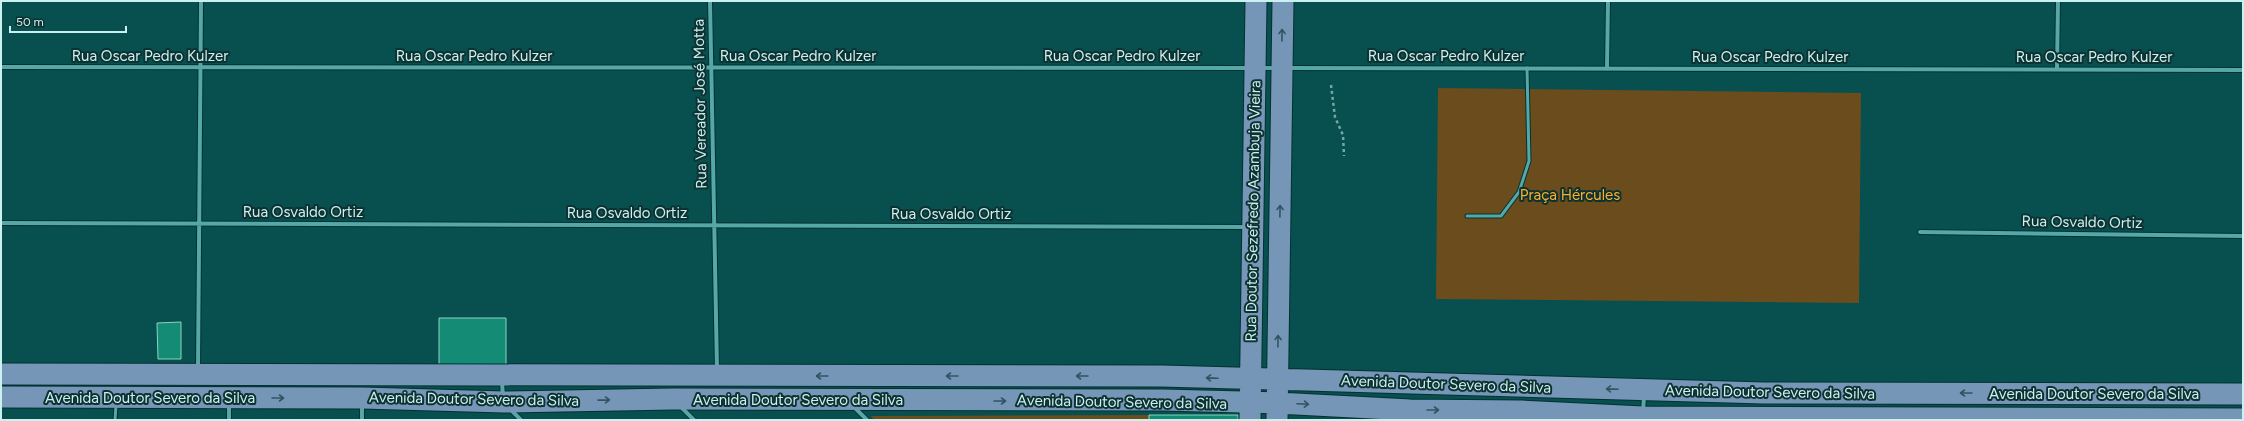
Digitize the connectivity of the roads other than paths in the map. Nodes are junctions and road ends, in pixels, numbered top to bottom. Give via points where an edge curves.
1 (201, 1) edge
2 (710, 1) edge
3 (1256, 1) edge
4 (1283, 1) edge
5 (1608, 1) edge
6 (2058, 1) edge
7 (1, 67) edge
8 (200, 68) junction
9 (711, 68) junction
10 (1255, 68) junction
11 (1282, 68) junction
12 (1527, 68) junction
13 (1607, 69) junction
14 (2057, 69) junction
15 (2243, 70) edge
16 (1467, 216) dead end
17 (1, 223) edge
18 (199, 224) junction
19 (714, 225) junction
20 (1253, 227) junction
21 (1920, 232) dead end
22 (2243, 236) edge
23 (1, 374) edge
24 (198, 375) junction
25 (502, 375) junction
26 (717, 375) junction
27 (1162, 376) junction
28 (1251, 380) junction
29 (1278, 380) junction
30 (229, 386) junction
31 (362, 386) junction
32 (848, 388) junction
33 (1644, 390) junction
34 (2243, 394) edge
35 (1, 397) edge
36 (116, 398) junction
37 (673, 399) junction
38 (1162, 400) junction
39 (504, 402) junction
40 (1939, 409) edge
41 (1250, 412) edge
42 (1277, 412) edge
43 (1643, 418) edge
44 (1765, 419) edge
45 (2243, 419) edge
46 (115, 420) edge
47 (229, 420) edge
48 (362, 420) edge
49 (521, 420) edge
50 (694, 420) edge
51 (867, 420) edge

1 - 8 street
2 - 9 street, Rua Vereador José Motta
3 - 10 street, Rua Doutor Sezefredo Azambuja Vieira
11 -> 4 street, Rua Doutor Sezefredo Azambuja Vieira
5 - 13 street
6 - 14 street
7 - 8 street, Rua Oscar Pedro Kulzer
8 - 9 street, Rua Oscar Pedro Kulzer
8 - 18 street
9 - 10 street, Rua Oscar Pedro Kulzer
9 - 19 street, Rua Vereador José Motta
10 - 11 street, Rua Oscar Pedro Kulzer
10 - 20 street, Rua Doutor Sezefredo Azambuja Vieira
11 - 12 street, Rua Oscar Pedro Kulzer
29 -> 11 street, Rua Doutor Sezefredo Azambuja Vieira
12 - 13 street, Rua Oscar Pedro Kulzer
12 - 16 lane via 1529,161 1519,192 1501,216
13 - 14 street, Rua Oscar Pedro Kulzer
14 - 15 street, Rua Oscar Pedro Kulzer
17 - 18 street, Rua Osvaldo Ortiz
18 - 19 street, Rua Osvaldo Ortiz
18 - 24 street
19 - 20 street, Rua Osvaldo Ortiz
19 - 26 street, Rua Vereador José Motta
20 - 28 street, Rua Doutor Sezefredo Azambuja Vieira
21 - 22 street, Rua Osvaldo Ortiz
23 - 24 street, Avenida Doutor Severo da Silva
24 - 30 street, Avenida Doutor Severo da Silva
25 - 26 street, Avenida Doutor Severo da Silva
25 - 31 street, Avenida Doutor Severo da Silva
25 - 39 street
32 -> 26 street, Avenida Doutor Severo da Silva
28 -> 27 street, Avenida Doutor Severo da Silva
27 -> 32 street, Avenida Doutor Severo da Silva
27 - 38 street
28 - 29 street, Avenida Doutor Severo da Silva
28 - 41 street, Rua Doutor Sezefredo Azambuja Vieira
33 -> 29 street, Avenida Doutor Severo da Silva
29 - 42 street, Rua Doutor Sezefredo Azambuja Vieira
30 - 31 street, Avenida Doutor Severo da Silva
30 - 36 street, Avenida Doutor Severo da Silva
30 - 47 street
31 - 39 street, Avenida Doutor Severo da Silva
31 - 48 street
32 - 37 street, Avenida Doutor Severo da Silva
32 -> 38 street, Avenida Doutor Severo da Silva
32 - 51 street
33 - 40 street, Avenida Doutor Severo da Silva via 1764,393
33 - 43 street
34 -> 40 street, Avenida Doutor Severo da Silva
35 - 36 street, Avenida Doutor Severo da Silva
36 - 46 lane
39 -> 37 street, Avenida Doutor Severo da Silva
37 - 50 street
38 - 41 street, Avenida Doutor Severo da Silva
39 - 49 street
40 - 44 street, Avenida Doutor Severo da Silva
40 - 45 street, Avenida Doutor Severo da Silva
41 - 42 street, Avenida Doutor Severo da Silva
42 -> 43 street, Avenida Doutor Severo da Silva via 1521,413
43 - 44 street, Avenida Doutor Severo da Silva

